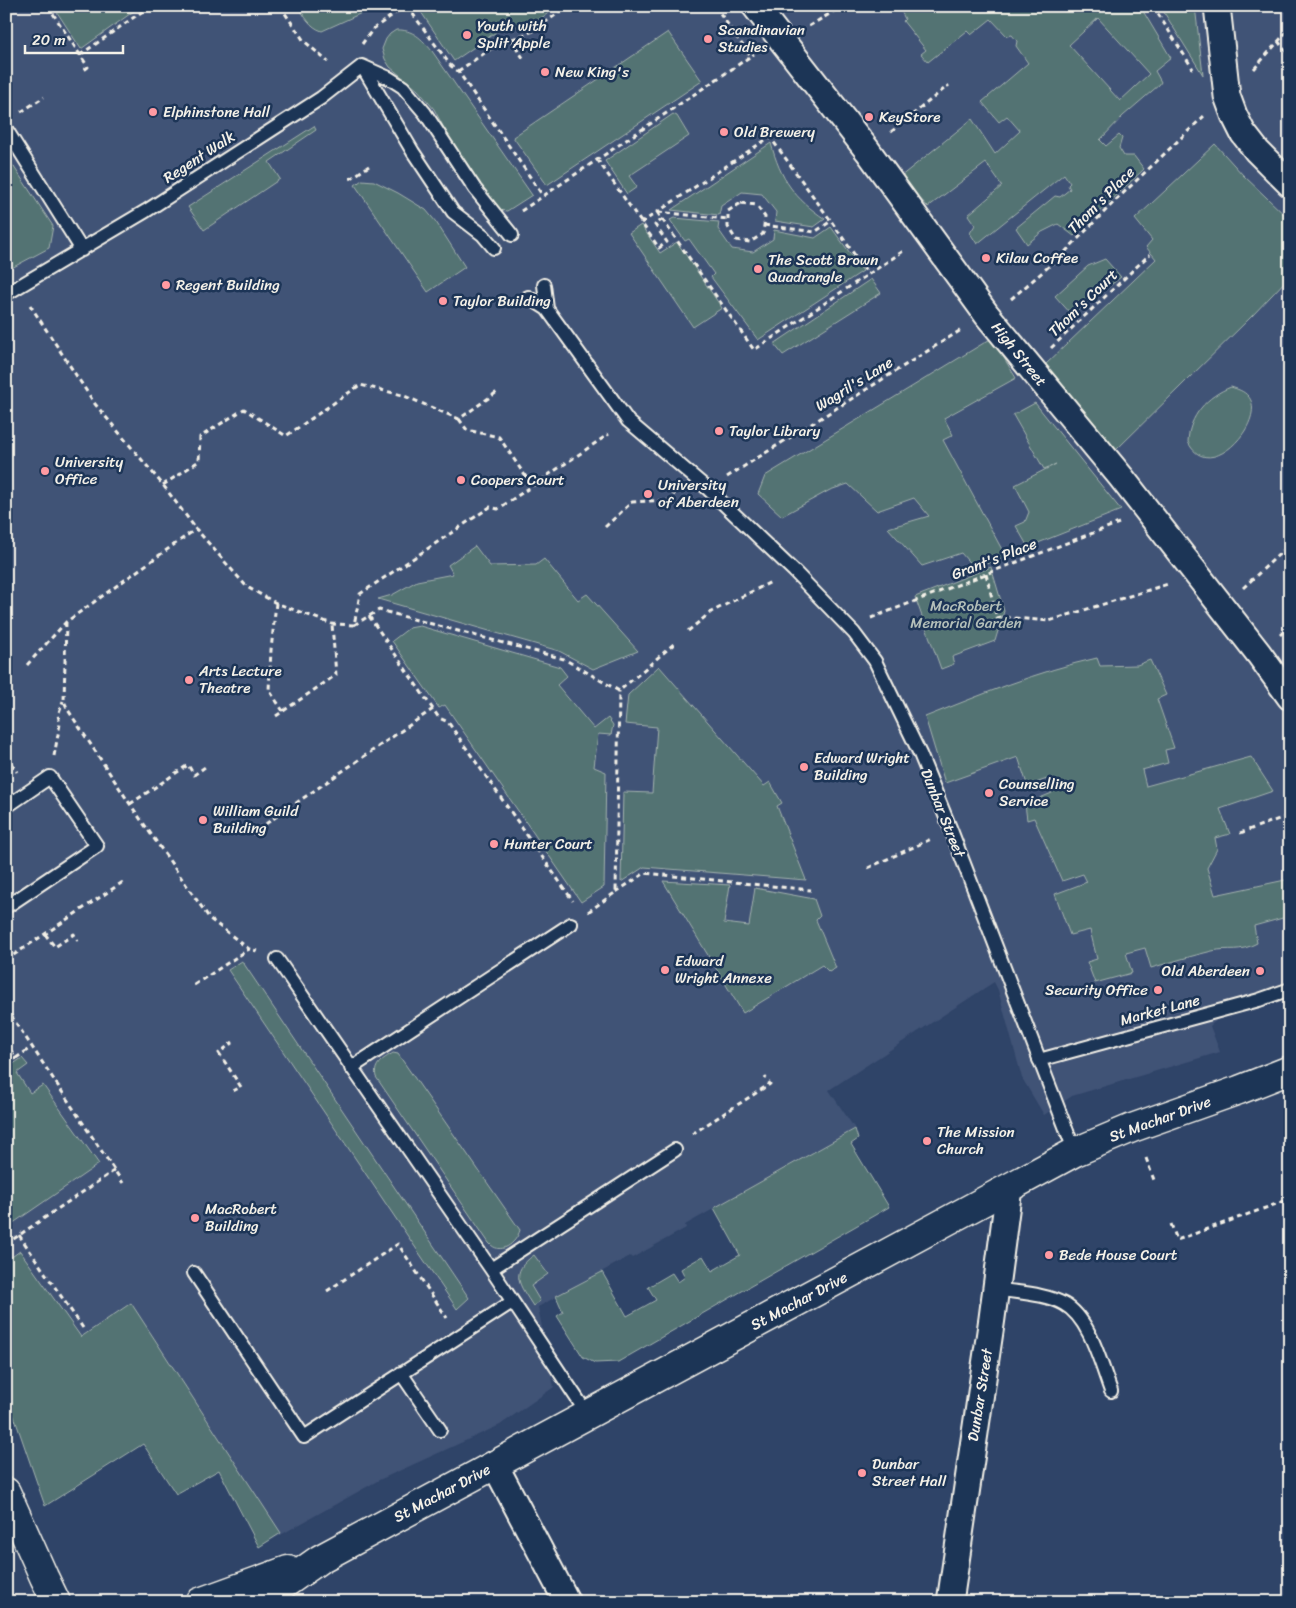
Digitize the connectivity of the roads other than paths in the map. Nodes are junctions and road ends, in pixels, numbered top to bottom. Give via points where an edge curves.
1 (755, 6) edge
2 (1217, 6) edge
3 (362, 66) junction
4 (6, 129) edge
5 (1290, 184) edge
6 (512, 235) dead end
7 (494, 248) dead end
8 (82, 250) junction
9 (544, 285) dead end
10 (12, 290) edge
11 (528, 297) dead end
12 (548, 309) junction
13 (1290, 697) edge
14 (6, 807) edge
15 (6, 907) edge
16 (571, 924) road end
17 (277, 959) road end
18 (1290, 989) edge
19 (1039, 1060) junction
20 (351, 1068) junction
21 (1290, 1070) edge
22 (675, 1150) dead end
23 (1075, 1152) junction
24 (1009, 1188) junction
25 (491, 1269) junction
26 (194, 1273) dead end
27 (996, 1289) junction
28 (512, 1302) junction
29 (401, 1373) junction
30 (1111, 1391) dead end
31 (588, 1415) junction
32 (440, 1430) dead end
33 (495, 1465) junction
34 (6, 1492) edge
35 (320, 1559) junction
36 (56, 1602) edge
37 (200, 1602) edge
38 (259, 1602) edge
39 (567, 1602) edge
40 (950, 1602) edge

1 - 13 street, High Street via 868,152 987,315 1148,512
2 - 5 street via 1227,96 1234,115 1257,151
3 - 6 lane via 403,87 425,113 475,189
3 - 7 lane via 452,212 483,235
3 - 8 lane, Regent Walk via 255,141
4 - 8 lane
8 - 10 lane, Regent Walk
9 - 12 lane
11 - 12 lane
12 - 19 lane, Dunbar Street via 627,420 708,489 794,571 848,627 875,661 920,754
14 - 15 lane via 50,777 97,846
16 - 20 lane
17 - 20 lane
18 - 19 lane, Market Lane
19 - 23 lane, Dunbar Street
20 - 25 lane
21 - 23 main road, St Machar Drive
22 - 25 lane
23 - 24 main road, St Machar Drive
24 - 27 street, Dunbar Street
24 - 31 main road, St Machar Drive
25 - 28 lane
26 - 29 lane via 304,1437
27 - 30 lane via 1046,1297 1065,1304 1081,1320
27 - 40 street, Dunbar Street
28 - 29 lane
28 - 31 lane
29 - 32 lane
31 - 33 main road, St Machar Drive
33 - 35 main road, St Machar Drive
33 - 39 street
34 - 36 main road
35 - 37 main road, St Machar Drive
35 - 38 main road, St Machar Drive

